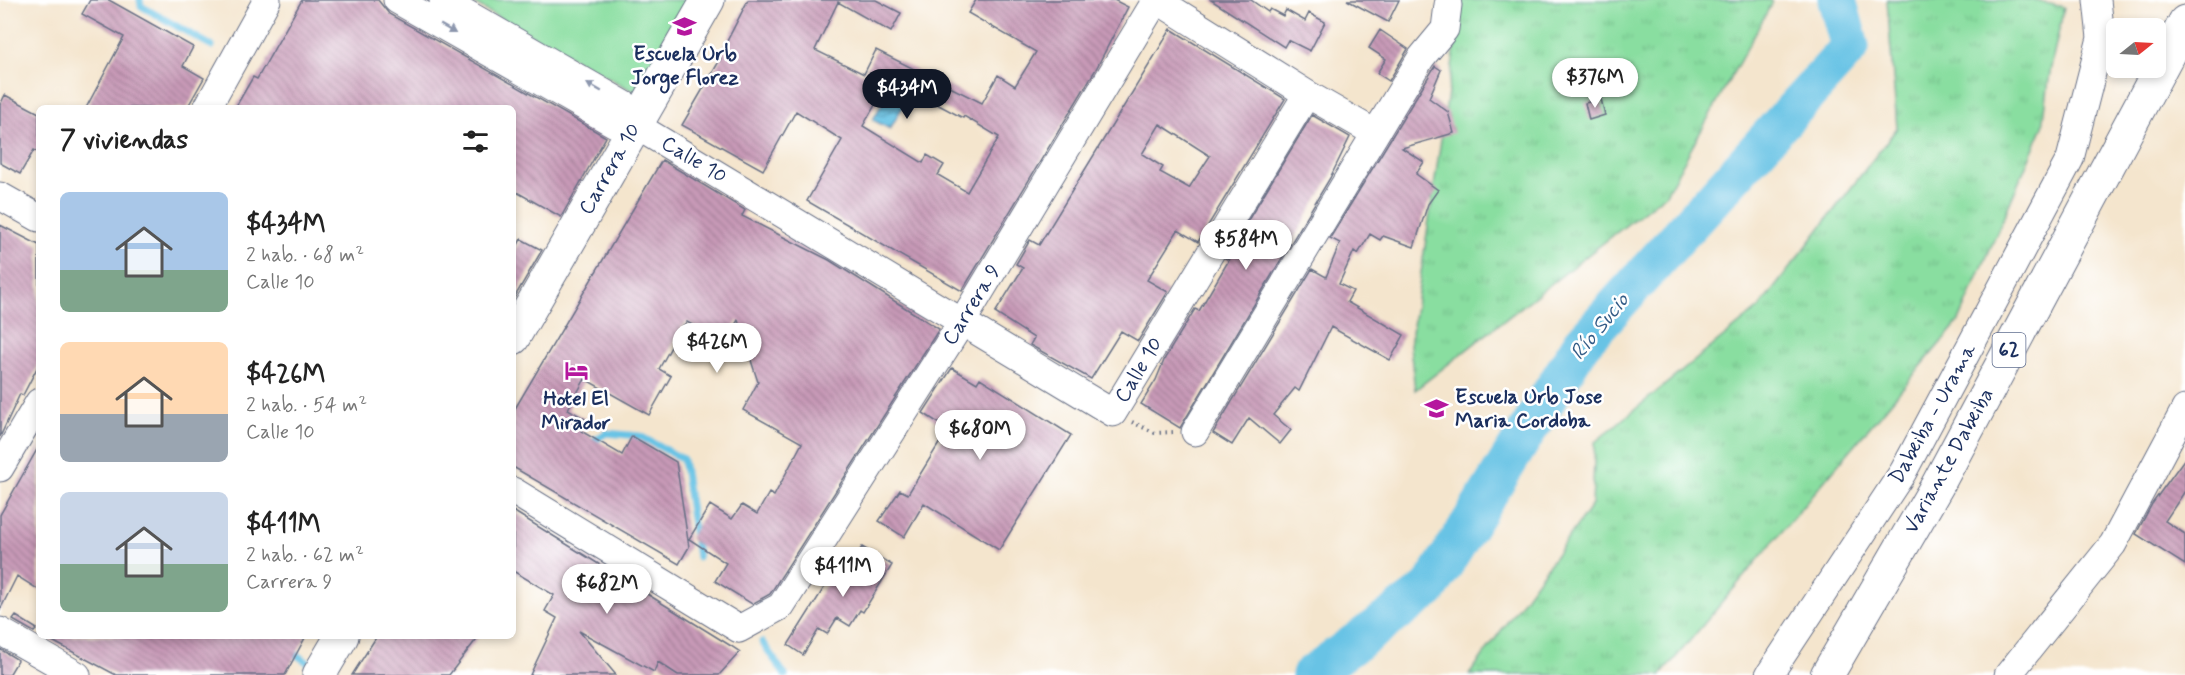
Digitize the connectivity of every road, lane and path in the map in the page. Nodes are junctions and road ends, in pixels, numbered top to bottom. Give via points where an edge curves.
1 (267, 0) edge
2 (398, 0) edge
3 (444, 0) edge
4 (708, 0) edge
5 (1157, 0) edge
6 (2097, 0) edge
7 (1448, 5) dead end
8 (2185, 22) edge
9 (1307, 94) junction
10 (209, 105) edge
11 (635, 125) junction
12 (1375, 133) junction
13 (0, 196) edge
14 (36, 216) edge
15 (963, 322) junction
16 (516, 333) edge
17 (36, 407) edge
18 (2185, 409) edge
19 (1113, 413) junction
20 (1195, 432) joint
21 (0, 468) edge
22 (516, 493) edge
23 (0, 631) edge
24 (340, 639) edge
25 (76, 675) edge
26 (320, 675) edge
27 (1769, 675) edge
28 (1827, 675) edge
29 (2008, 675) edge

1 - 10 street
2 -> 11 street, Calle 10 via 615,124
11 -> 3 street, Calle 10 via 627,106
4 - 11 main road, Carrera 10
5 - 9 street
5 - 15 street, Carrera 9
6 - 27 street, Dabeiba - Urama via 2101,38 2070,159 1903,472
7 - 12 street via 1445,29 1421,58
8 - 28 main road, Variante Dabeiba / 62 via 1937,486
9 - 12 street
9 - 19 street, Calle 10
11 - 15 street, Calle 10
11 - 16 main road, Carrera 10
12 - 20 street
13 - 14 street
15 - 19 street, Calle 10
15 - 22 street, Carrera 9 via 781,606 739,629
17 - 21 street
18 - 29 street via 2112,544
19 - 20 path via 1155,433
23 - 25 street
24 - 26 main road

